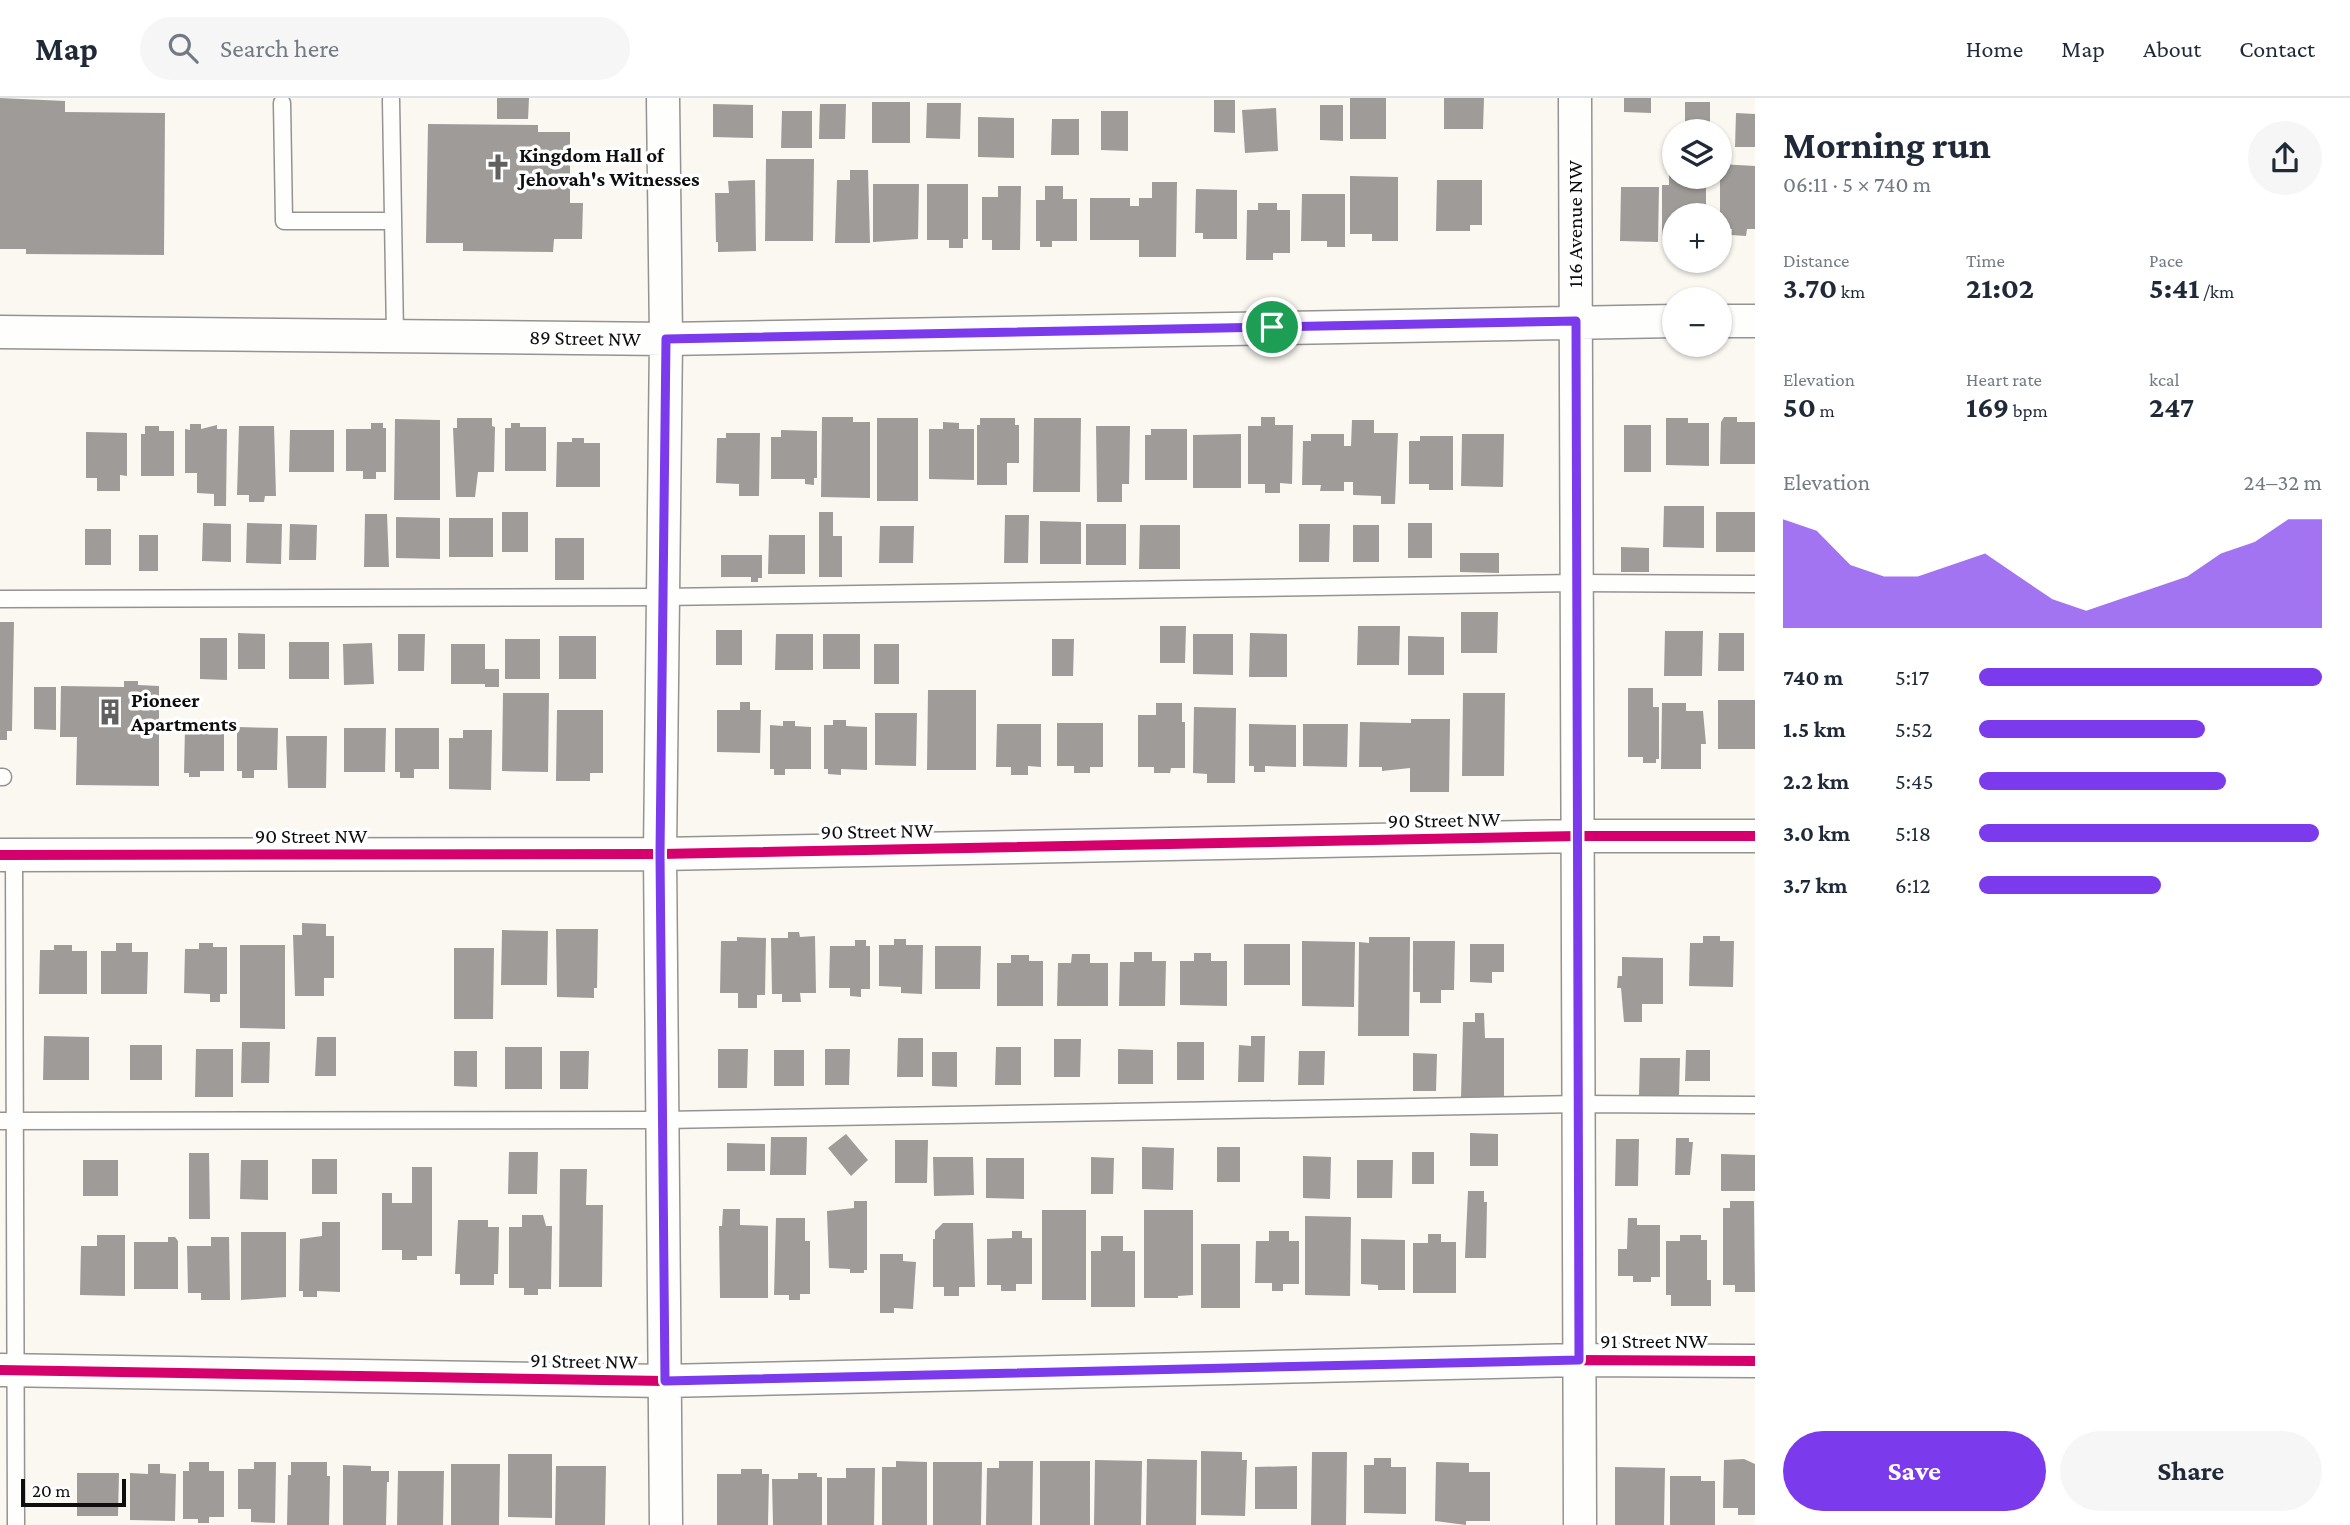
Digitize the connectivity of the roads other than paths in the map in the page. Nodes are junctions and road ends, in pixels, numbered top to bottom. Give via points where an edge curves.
1 (663, 98) edge
2 (1575, 98) edge
3 (391, 100) dead end
4 (282, 103) dead end
5 (393, 221) junction
6 (1576, 321) junction
7 (1662, 321) edge
8 (1732, 321) edge
9 (1755, 321) edge
10 (0, 332) edge
11 (395, 335) junction
12 (666, 339) junction
13 (1577, 583) junction
14 (1755, 584) edge
15 (662, 597) junction
16 (0, 599) edge
17 (1578, 836) junction
18 (1755, 836) edge
19 (660, 854) junction
20 (7, 855) edge
21 (1578, 1104) junction
22 (1755, 1105) edge
23 (664, 1120) junction
24 (8, 1121) edge
25 (1579, 1360) junction
26 (1755, 1361) edge
27 (8, 1370) edge
28 (665, 1381) junction
29 (16, 1525) edge
30 (666, 1525) edge
31 (1580, 1525) edge

1 - 12 street
2 - 6 street, 116 Avenue NW
3 - 5 lane
4 - 5 lane via 284,222
5 - 11 lane
6 - 7 street, 89 Street NW
6 - 12 street, 89 Street NW
6 - 13 street, 116 Avenue NW
8 - 9 street
10 - 11 street, 89 Street NW
11 - 12 street, 89 Street NW
12 - 15 street
13 - 14 lane
13 - 15 lane
13 - 17 street, 116 Avenue NW
15 - 16 lane
15 - 19 street
17 - 18 street, 90 Street NW
17 - 19 street, 90 Street NW
17 - 21 street, 116 Avenue NW
19 - 20 street, 90 Street NW
19 - 23 street
20 - 24 lane
21 - 22 lane
21 - 23 lane
21 - 25 street, 116 Avenue NW
23 - 24 lane
23 - 28 street
24 - 27 lane
25 - 26 street, 91 Street NW
25 - 28 street, 91 Street NW
25 - 31 street, 116 Avenue NW
27 - 28 street, 91 Street NW
27 - 29 lane
28 - 30 street

